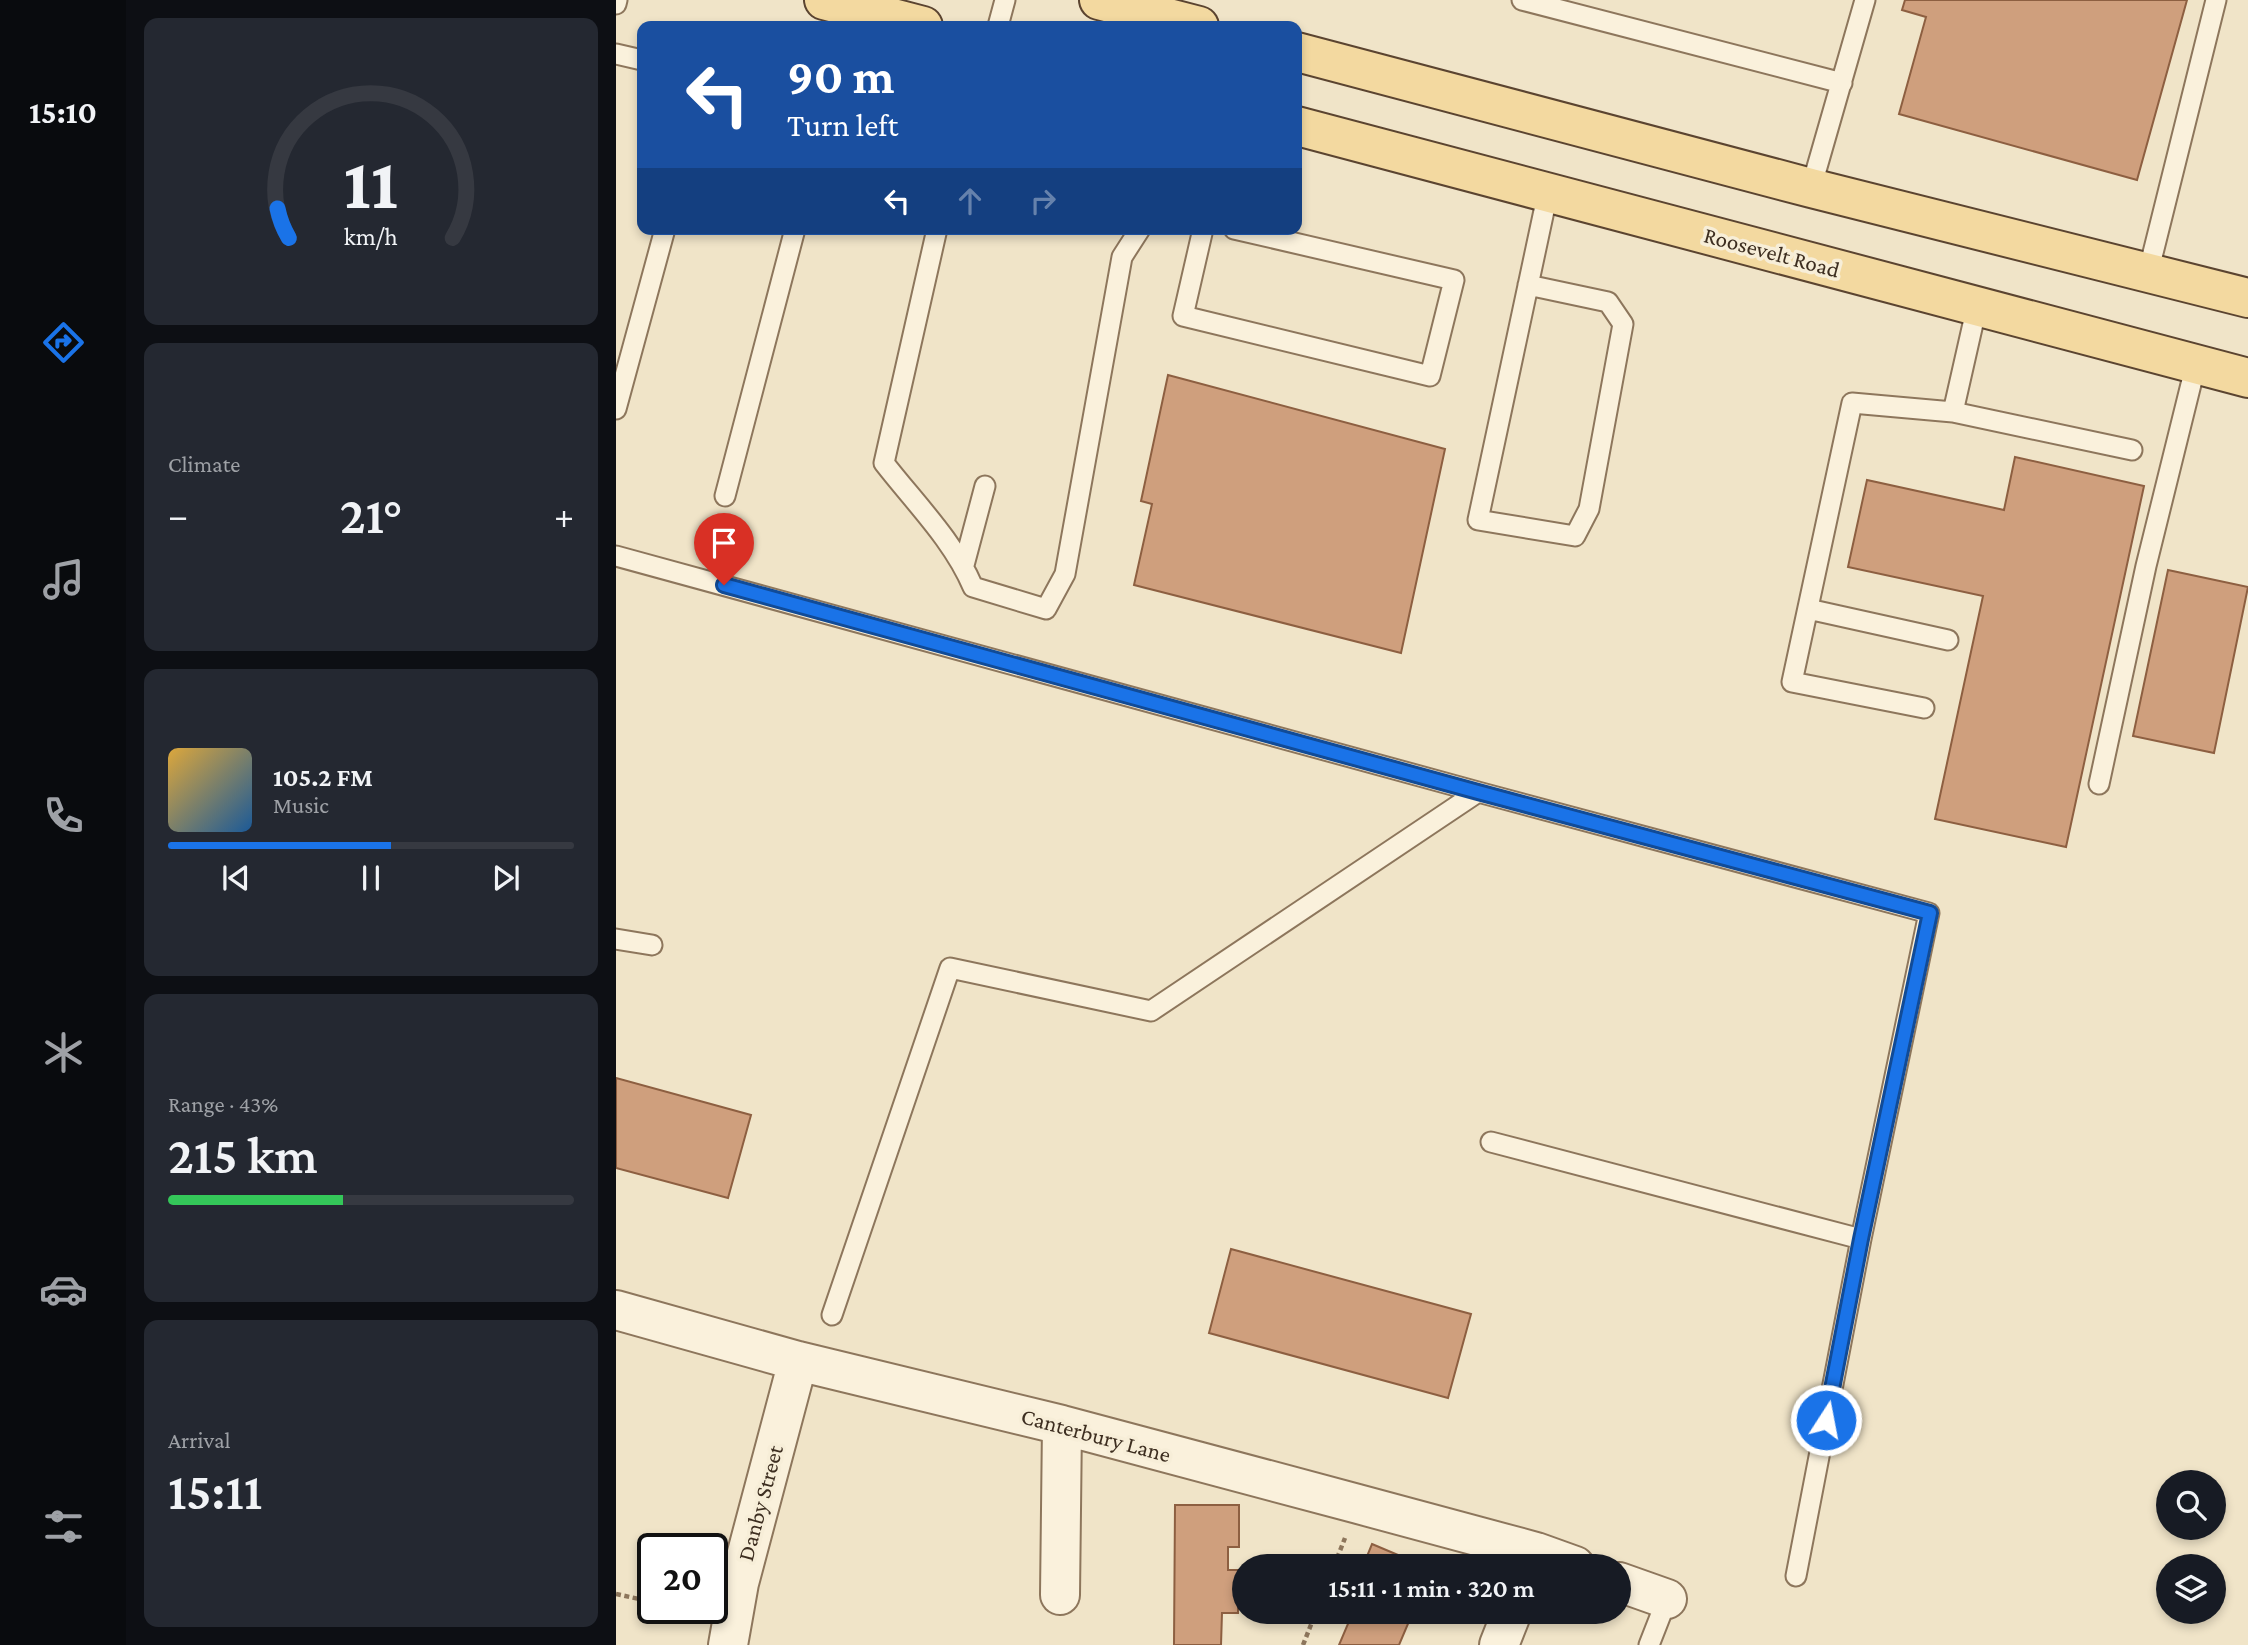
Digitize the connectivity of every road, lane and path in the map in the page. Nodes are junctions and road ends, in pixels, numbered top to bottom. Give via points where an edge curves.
1 (824, 0) edge
2 (1005, 0) edge
3 (1099, 0) edge
4 (1522, 0) edge
5 (1865, 0) edge
6 (2217, 0) edge
7 (904, 21) edge
8 (999, 21) edge
9 (1180, 21) edge
10 (1302, 53) edge
11 (616, 54) edge
12 (637, 60) edge
13 (1842, 83) junction
14 (1302, 127) edge
15 (1811, 187) junction
16 (1548, 192) junction
17 (663, 235) edge
18 (793, 235) edge
19 (936, 235) edge
20 (1136, 235) edge
21 (1202, 235) edge
22 (1260, 235) edge
23 (2148, 273) junction
24 (1528, 285) junction
25 (2248, 298) edge
26 (1977, 306) junction
27 (2196, 364) junction
28 (2248, 377) edge
29 (616, 409) edge
30 (1953, 412) junction
31 (2132, 450) dead end
32 (985, 486) dead end
33 (725, 496) dead end
34 (616, 556) edge
35 (964, 565) junction
36 (1808, 608) junction
37 (1948, 640) dead end
38 (1924, 708) dead end
39 (2099, 784) dead end
40 (1478, 792) junction
41 (616, 939) edge
42 (652, 945) dead end
43 (1491, 1142) dead end
44 (1861, 1239) junction
45 (616, 1310) edge
46 (832, 1315) dead end
47 (797, 1361) junction
48 (1062, 1425) junction
49 (1516, 1554) edge
50 (1796, 1576) dead end
51 (1631, 1586) edge
52 (616, 1594) edge
53 (1060, 1595) dead end
54 (637, 1599) edge
55 (1667, 1599) joint
56 (1311, 1624) edge
57 (1507, 1624) edge
58 (728, 1645) edge
59 (1303, 1645) edge
60 (1499, 1645) edge
61 (1648, 1645) edge

1 - 7 main road
2 - 8 lane
3 - 9 main road
4 - 13 lane
5 - 13 lane
6 - 23 lane
10 - 15 main road
11 - 12 lane
13 - 15 lane
14 - 16 main road, Roosevelt Road
15 - 23 main road
16 - 24 lane
16 - 26 main road, Roosevelt Road
17 - 29 lane
18 - 33 lane
19 - 35 lane via 884,463
20 - 35 lane via 1122,257 1065,574 1046,609 973,587
21 - 22 lane via 1183,316 1430,376 1454,280
23 - 25 main road
24 - 24 lane via 1608,302 1623,324 1589,509 1575,536 1478,520
26 - 27 main road, Roosevelt Road
26 - 30 lane
27 - 28 main road, Roosevelt Road
27 - 39 lane
30 - 31 lane
30 - 36 lane via 1852,403
32 - 35 lane
34 - 40 lane
36 - 37 lane
36 - 38 lane via 1792,682
40 - 44 lane via 1930,913
40 - 46 lane via 1151,1011 950,968
41 - 42 lane
43 - 44 lane
44 - 50 lane
45 - 47 street, Canterbury Lane
47 - 48 street, Canterbury Lane
47 - 58 street, Danby Street via 739,1583
48 - 49 street, Canterbury Lane
48 - 53 street
51 - 55 street
52 - 54 path
55 - 61 lane
56 - 59 path
57 - 60 street

